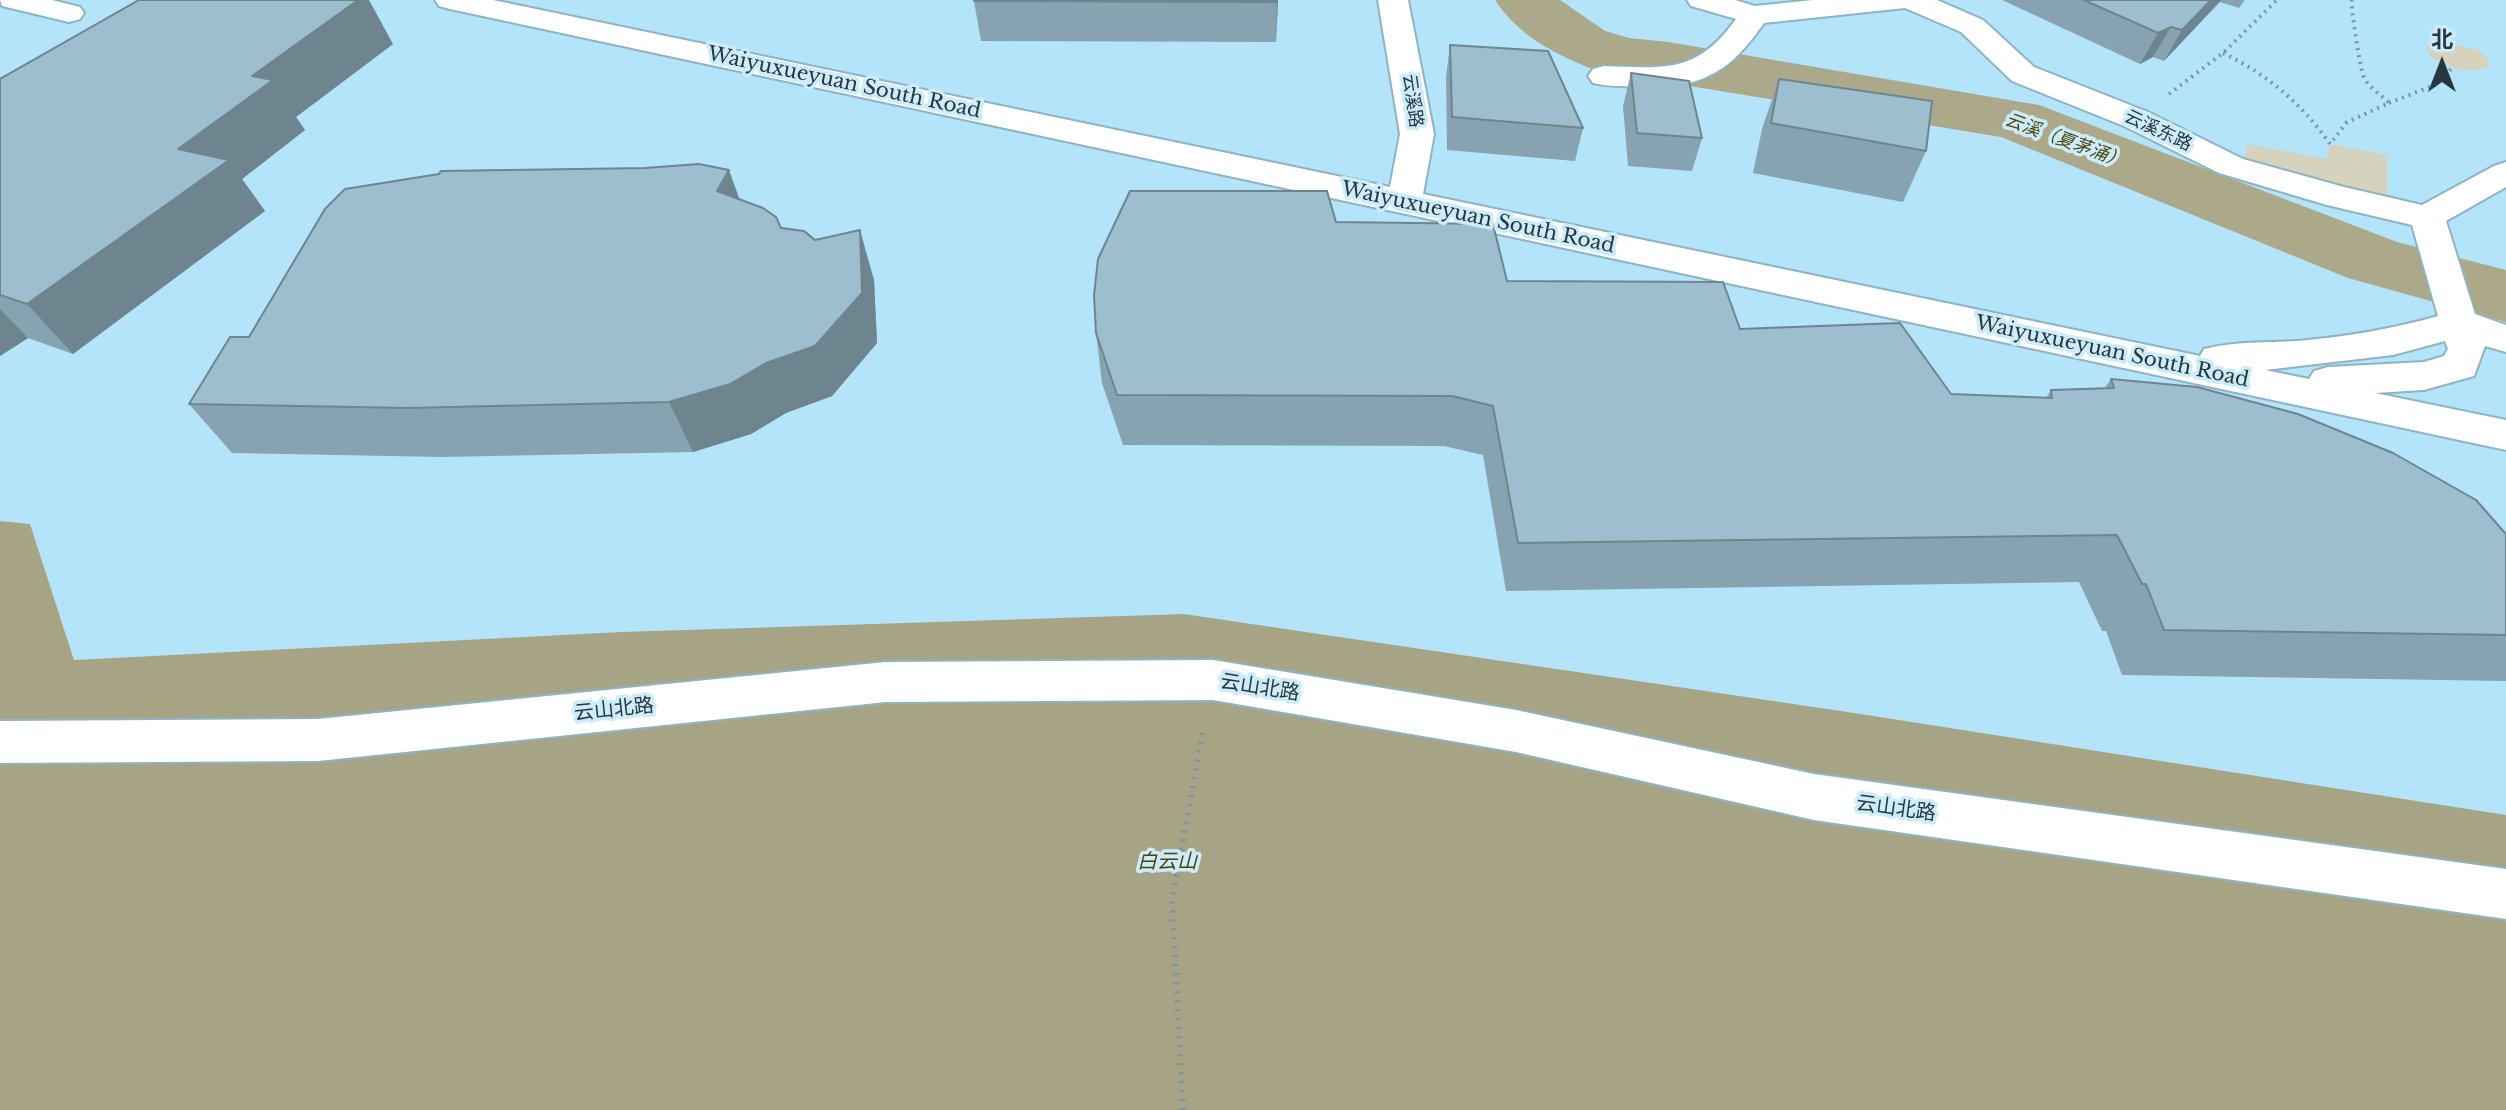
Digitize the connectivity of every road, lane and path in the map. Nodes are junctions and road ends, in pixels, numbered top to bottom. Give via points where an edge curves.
1 (13, 0) edge
2 (450, 0) edge
3 (1393, 0) edge
4 (1702, 0) edge
5 (1902, 0) edge
6 (1911, 0) edge
7 (2277, 0) edge
8 (2352, 0) edge
9 (69, 13) dead end
10 (600, 15) edge
11 (1754, 15) junction
12 (2223, 53) junction
13 (2451, 69) dead end
14 (1604, 76) dead end
15 (2389, 103) junction
16 (2136, 119) junction
17 (2506, 173) edge
18 (1404, 203) junction
19 (2427, 217) junction
20 (2461, 323) junction
21 (2506, 339) edge
22 (2159, 362) junction
23 (2245, 380) junction
24 (2506, 435) edge
25 (1213, 680) junction
26 (0, 742) edge
27 (2506, 894) edge
28 (1183, 1110) edge

1 - 9 street
2 - 10 street, Waiyuxueyuan South Road
3 - 18 street, 云溪路 via 1417,134
4 - 11 street
5 - 11 street
6 - 16 street, 云溪东路 via 1972,26 2023,74
7 - 12 path
8 - 15 path via 2363,78
10 - 18 street, Waiyuxueyuan South Road
11 - 14 street via 1721,60 1680,78
12 - 15 path via 2275,81 2330,144 2347,122
12 - 16 path
13 - 15 path via 2437,84
16 - 19 street, 云溪东路 via 2231,166
17 - 19 street
18 - 22 street, Waiyuxueyuan South Road
19 - 20 street
20 - 21 street
20 - 22 street via 2393,342 2301,354
20 - 23 street via 2467,349 2460,366 2424,376
22 - 23 street, Waiyuxueyuan South Road
23 - 24 street, Waiyuxueyuan South Road
25 - 26 street, 云山北路 via 886,682 318,740
25 - 27 street, 云山北路 via 1516,731 1814,797
25 - 28 path via 1172,900

